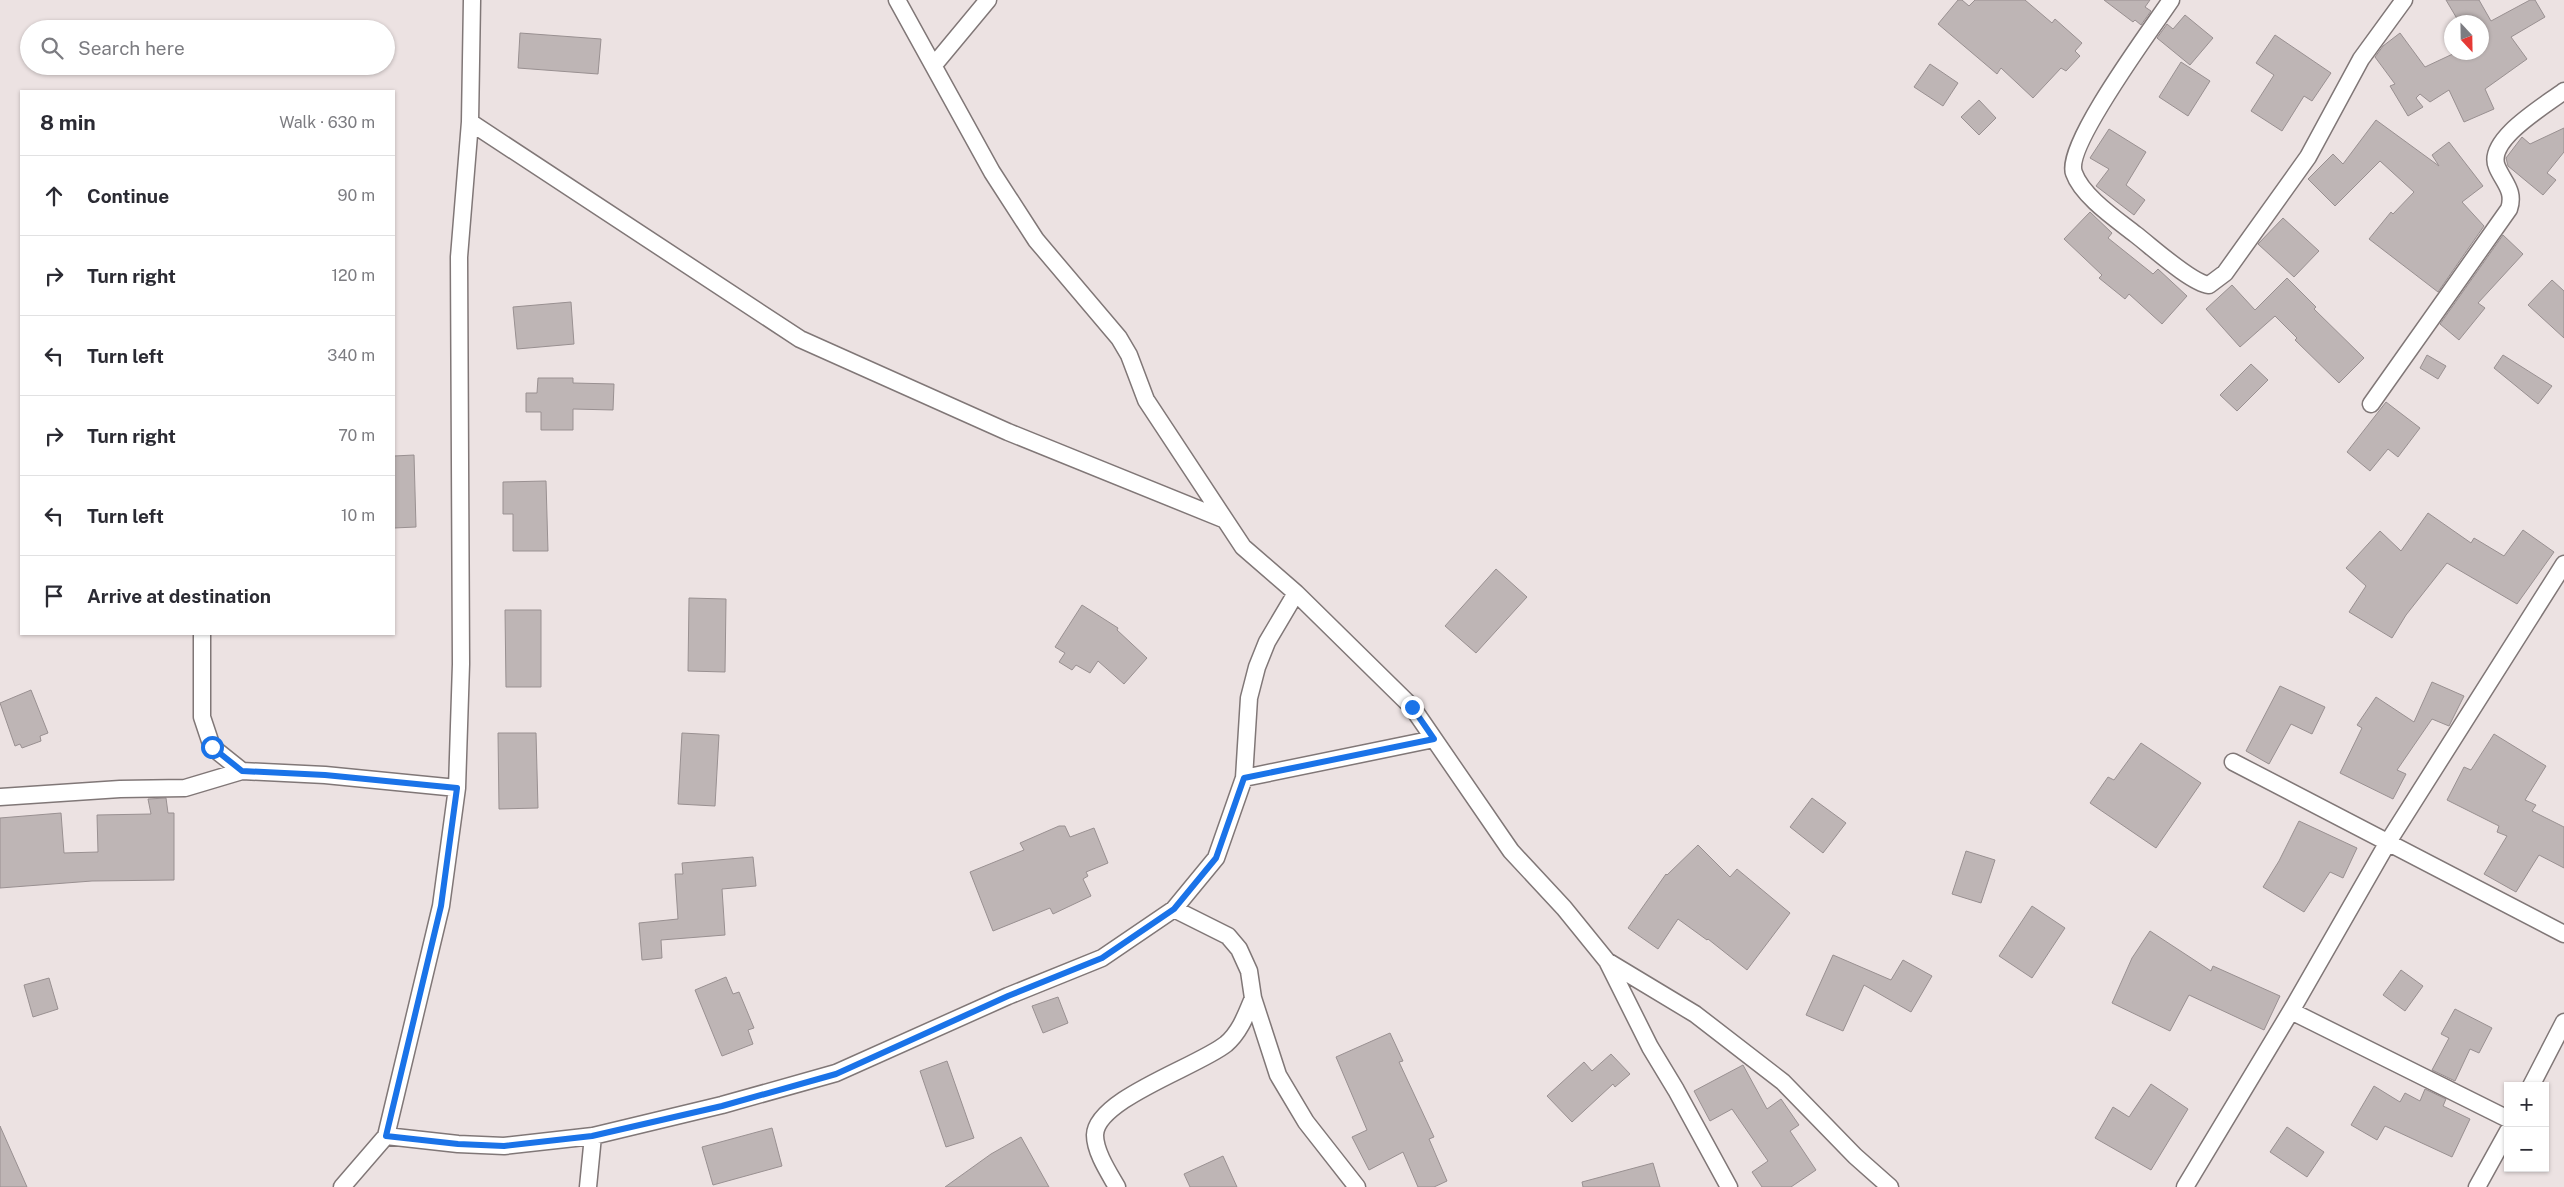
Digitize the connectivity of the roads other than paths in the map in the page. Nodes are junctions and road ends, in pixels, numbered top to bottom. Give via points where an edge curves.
1 (472, 0) edge
2 (897, 0) edge
3 (988, 0) edge
4 (2171, 0) edge
5 (2404, 0) edge
6 (934, 65) junction
7 (2564, 91) edge
8 (470, 122) junction
9 (2371, 404) dead end
10 (1223, 520) junction
11 (2564, 564) edge
12 (1296, 593) junction
13 (202, 635) edge
14 (1434, 739) junction
15 (2233, 762) dead end
16 (242, 771) junction
17 (1244, 778) junction
18 (457, 788) junction
19 (0, 797) edge
20 (2388, 842) junction
21 (1174, 909) junction
22 (2564, 934) edge
23 (1607, 961) junction
24 (1253, 998) junction
25 (2290, 1011) junction
26 (2564, 1022) edge
27 (2533, 1082) edge
28 (2504, 1117) edge
29 (386, 1136) junction
30 (592, 1136) junction
31 (2504, 1138) edge
32 (342, 1187) edge
33 (588, 1187) edge
34 (1117, 1187) edge
35 (1357, 1187) edge
36 (1729, 1187) edge
37 (1890, 1187) edge
38 (2185, 1187) edge
39 (2477, 1187) edge

1 - 8 street
2 - 6 street
3 - 6 street
4 - 5 street via 2107,94 2075,153 2073,171 2083,189 2111,215 2195,280 2209,285 2225,273 2298,172 2361,58
6 - 10 street via 992,172 1036,240 1119,338 1146,400
7 - 9 street via 2510,132 2500,145 2496,166 2510,190 2512,199 2508,209
8 - 10 street via 800,339 1008,432
8 - 18 street via 458,257 461,664
10 - 12 street via 1243,547
11 - 20 street
12 - 14 street via 1412,707
12 - 17 street via 1267,642 1257,668 1249,698
13 - 16 street via 202,717 212,747
14 - 17 street
14 - 23 street via 1511,851
15 - 20 street
16 - 18 street via 325,775
16 - 19 street via 185,788
17 - 21 street via 1216,858
18 - 29 street via 441,906
20 - 22 street
20 - 25 street
21 - 24 street via 1228,936 1239,949 1249,971
21 - 30 street via 1102,958 1008,996 836,1074 722,1106
23 - 36 street via 1650,1048
23 - 37 street via 1695,1014 1783,1082
24 - 34 street via 1242,1024 1227,1043 1157,1080 1105,1113 1095,1133 1097,1147
24 - 35 street via 1278,1074 1306,1122
25 - 28 street
25 - 38 street
26 - 27 street
29 - 30 street via 504,1146
29 - 32 street
30 - 33 street
31 - 39 street

